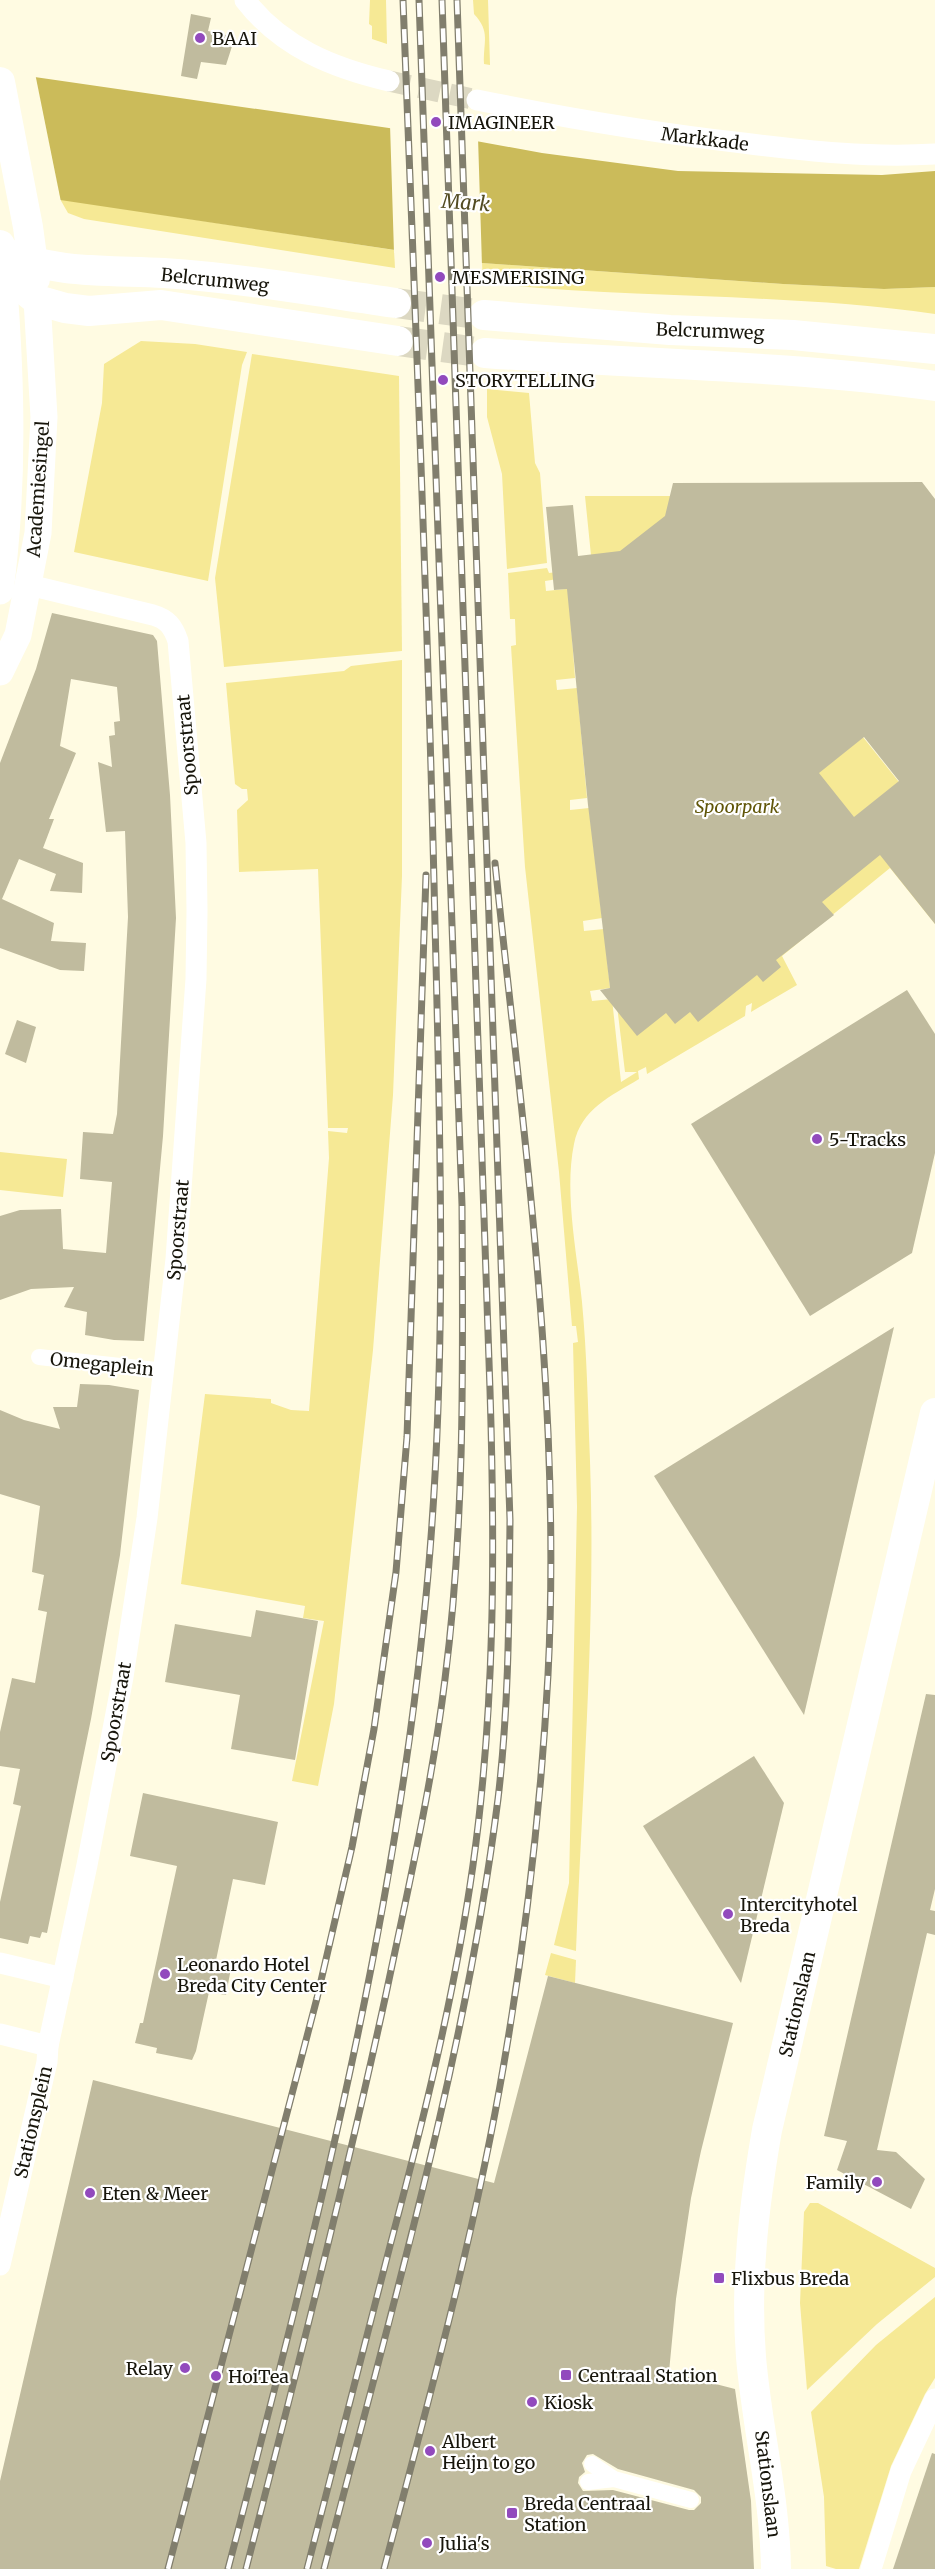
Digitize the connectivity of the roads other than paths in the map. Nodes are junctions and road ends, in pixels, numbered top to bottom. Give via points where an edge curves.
1 (245, 0) edge
2 (388, 81) tunnel mouth
3 (0, 82) edge
4 (477, 100) tunnel mouth
5 (935, 154) edge
6 (1, 248) edge
7 (34, 263) junction
8 (37, 300) junction
9 (396, 303) tunnel mouth
10 (484, 315) tunnel mouth
11 (398, 340) tunnel mouth
12 (935, 349) edge
13 (485, 353) tunnel mouth
14 (935, 386) edge
15 (29, 585) junction
16 (0, 591) edge
17 (0, 672) edge
18 (39, 1357) dead end
19 (165, 1371) junction
20 (935, 1413) edge
21 (935, 1499) edge
22 (0, 1963) edge
23 (63, 1978) junction
24 (0, 2034) edge
25 (48, 2046) junction
26 (0, 2265) edge
27 (935, 2399) edge
28 (592, 2464) dead end
29 (614, 2479) junction
30 (588, 2482) dead end
31 (691, 2500) dead end
32 (776, 2569) edge
33 (794, 2569) edge
34 (871, 2569) edge

1 - 2 street via 266,23 311,56
3 - 7 main road, Academiesingel
4 - 5 street, Markkade via 644,131 813,152
6 - 7 main road
6 - 8 main road via 15,281
6 - 16 street, Academiesingel via 12,423
7 - 8 main road, Academiesingel
7 - 9 main road, Belcrumweg via 82,271 233,280
8 - 11 main road, Belcrumweg via 89,311 161,305
8 - 15 street, Academiesingel via 44,417 38,534
10 - 12 main road, Belcrumweg via 793,335
13 - 14 main road, Belcrumweg via 792,371
15 - 17 street, Academiesingel via 18,635
15 - 19 street, Spoorstraat via 161,617 174,630 178,641 196,843 196,943
18 - 19 street, Omegaplein
19 - 23 street, Spoorstraat via 123,1677
20 - 32 main road, Stationslaan via 767,2130 756,2195 750,2284 751,2356 772,2501
21 - 33 main road, Stationslaan via 787,2124 774,2208 767,2284 770,2351 790,2499
22 - 23 street
23 - 25 street, Stationsplein
24 - 25 street
25 - 26 street, Stationsplein
27 - 34 street via 901,2471
28 - 29 street
29 - 30 street
29 - 31 street

